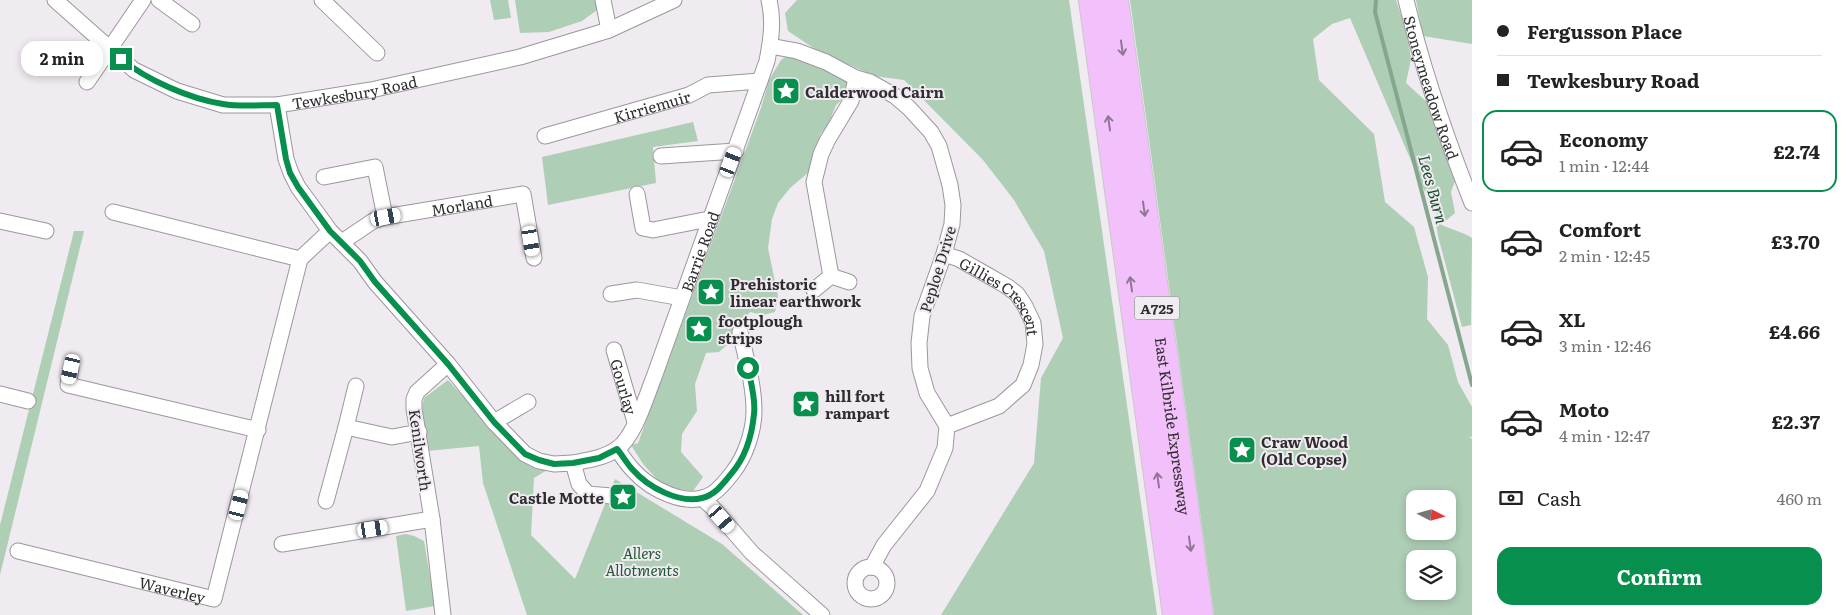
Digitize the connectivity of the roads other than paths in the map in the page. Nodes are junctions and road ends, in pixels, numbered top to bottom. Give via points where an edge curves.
1 (55, 0) edge
2 (142, 0) edge
3 (159, 0) edge
4 (322, 0) edge
5 (603, 0) edge
6 (674, 0) edge
7 (769, 0) edge
8 (1092, 0) edge
9 (1115, 0) edge
10 (1406, 0) edge
11 (192, 24) dead end
12 (609, 30) junction
13 (770, 46) junction
14 (109, 48) junction
15 (377, 52) dead end
16 (856, 78) junction
17 (760, 81) junction
18 (87, 82) dead end
19 (277, 105) junction
20 (545, 136) dead end
21 (736, 151) junction
22 (661, 156) dead end
23 (324, 178) dead end
24 (637, 194) dead end
25 (1472, 202) edge
26 (113, 212) dead end
27 (386, 217) junction
28 (709, 220) junction
29 (0, 221) edge
30 (46, 231) dead end
31 (330, 231) junction
32 (342, 242) junction
33 (944, 254) junction
34 (534, 258) dead end
35 (300, 259) junction
36 (831, 276) junction
37 (849, 282) dead end
38 (814, 290) dead end
39 (611, 294) dead end
40 (682, 298) junction
41 (740, 332) dead end
42 (614, 350) dead end
43 (448, 364) junction
44 (71, 369) dead end
45 (356, 386) dead end
46 (0, 394) edge
47 (28, 401) dead end
48 (528, 402) dead end
49 (494, 422) junction
50 (635, 422) junction
51 (947, 426) junction
52 (346, 427) junction
53 (258, 430) junction
54 (419, 432) junction
55 (617, 449) junction
56 (573, 463) junction
57 (623, 497) dead end
58 (702, 498) junction
59 (326, 501) dead end
60 (432, 519) junction
61 (282, 544) dead end
62 (18, 551) dead end
63 (872, 567) dead end
64 (443, 615) edge
65 (822, 615) edge
66 (1176, 615) edge
67 (1200, 615) edge

1 - 14 street, Tewkesbury Road
2 - 14 street
3 - 11 street
4 - 15 street
5 - 12 street
6 - 12 street, Tewkesbury Road
7 - 13 street, Barrie Road via 772,12
66 -> 8 highway, East Kilbride Expressway / A725
9 -> 67 highway, East Kilbride Expressway / A725
10 - 25 street, Stoneymeadow Road via 1447,140
12 - 19 street, Tewkesbury Road via 520,57 371,90
13 - 16 street, Peploe Drive via 797,51
13 - 17 street, Barrie Road
14 - 18 street
14 - 19 street, Tewkesbury Road via 134,70 177,91 223,105
16 - 33 street, Peploe Drive via 896,96 931,132 939,146 953,205
16 - 36 street via 851,101 821,154 814,182
17 - 20 street, Kirriemuir via 708,85 689,95
17 - 21 street, Barrie Road
19 - 31 street, Barrie Road via 290,173
21 - 22 street
21 - 28 street, Barrie Road
23 - 27 street via 375,167
24 - 28 street via 643,228 653,230
26 - 35 street
27 - 32 street, Morland via 373,221
27 - 34 street, Morland via 523,194
28 - 40 street, Barrie Road
29 - 30 street
31 - 32 street, Barrie Road
31 - 35 street
32 - 43 street, Barrie Road
33 - 51 street, Peploe Drive via 922,316 919,343 920,368 928,394
33 - 51 street, Gillies Crescent via 1017,294 1033,322 1035,344 1023,385 999,406
35 - 53 street, Waverley
36 - 37 street
36 - 38 street
39 - 40 street via 637,290
40 - 50 street, Barrie Road
41 - 58 street via 752,386 754,412 751,432 738,467 722,486
42 - 50 street, Gourlay
43 - 49 street, Barrie Road
43 - 54 street, Kenilworth via 417,392 414,399
44 - 53 street via 68,385
45 - 52 street
46 - 47 street
48 - 49 street
49 - 56 street, Barrie Road via 525,454 554,464
50 - 55 street, Barrie Road via 628,438
51 - 63 street via 945,448 927,491 884,545
52 - 54 street via 392,437
52 - 59 street
53 - 62 street, Waverley via 214,600
54 - 60 street, Kenilworth
55 - 56 street, Barrie Road via 599,458
55 - 58 street via 633,471 646,482 672,495 686,499
56 - 57 street via 578,484 588,494
58 - 65 street via 752,553
60 - 61 street
60 - 64 street, Kenilworth

